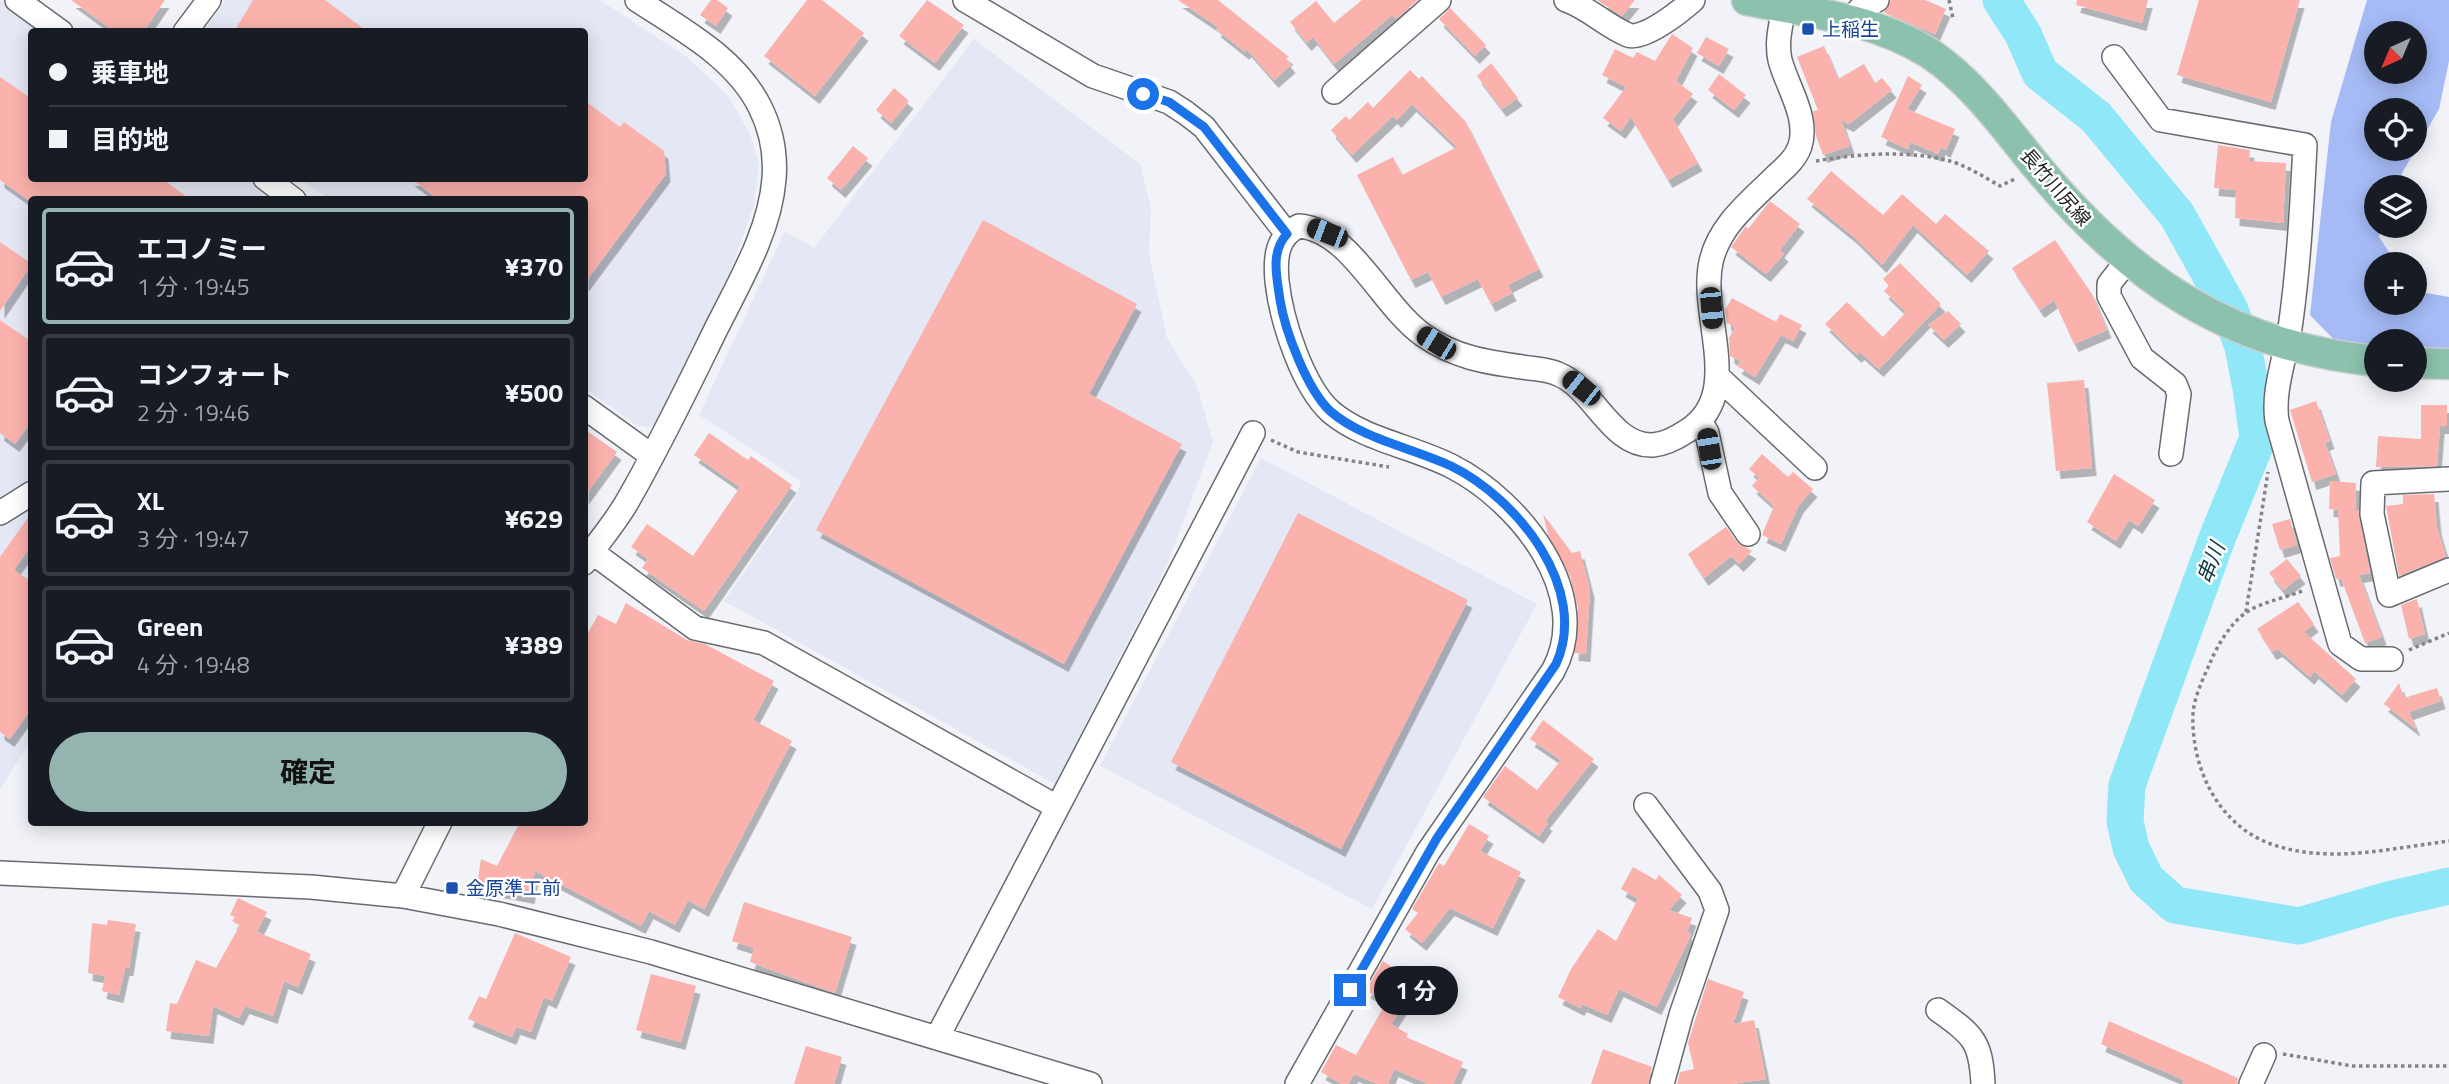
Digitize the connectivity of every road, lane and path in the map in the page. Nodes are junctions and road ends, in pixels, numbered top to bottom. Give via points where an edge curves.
1 (17, 0) edge
2 (209, 0) edge
3 (637, 0) edge
4 (965, 0) edge
5 (1439, 0) edge
6 (1566, 0) edge
7 (1693, 0) edge
8 (1748, 0) edge
9 (1877, 0) edge
10 (1949, 0) edge
11 (1784, 7) junction
12 (1831, 12) edge
13 (1952, 18) dead end
14 (56, 28) edge
15 (189, 28) edge
16 (2114, 57) dead end
17 (1334, 92) dead end
18 (1793, 159) junction
19 (2037, 167) junction
20 (270, 182) edge
21 (289, 196) edge
22 (1287, 234) junction
23 (2135, 268) junction
24 (2282, 344) junction
25 (2364, 359) edge
26 (2427, 363) edge
27 (2449, 364) edge
28 (1717, 376) junction
29 (588, 410) edge
30 (1701, 422) junction
31 (1254, 433) joint
32 (2171, 454) dead end
33 (652, 456) junction
34 (1391, 467) dead end
35 (2269, 467) dead end
36 (1815, 468) dead end
37 (2449, 479) edge
38 (28, 496) edge
39 (0, 513) edge
40 (1748, 534) dead end
41 (588, 558) edge
42 (2449, 570) edge
43 (2280, 600) dead end
44 (2246, 612) junction
45 (2449, 633) edge
46 (2391, 659) joint
47 (1646, 805) dead end
48 (1057, 807) junction
49 (438, 826) edge
50 (2449, 841) edge
51 (0, 873) edge
52 (403, 896) junction
53 (1938, 1010) dead end
54 (937, 1038) junction
55 (2264, 1055) joint
56 (2449, 1066) edge
57 (1090, 1084) edge
58 (1297, 1084) edge
59 (1662, 1084) edge
60 (1983, 1084) edge
61 (2251, 1084) edge

1 - 14 street
2 - 15 street
3 - 33 street via 736,73 759,105 773,148 774,179 760,236
4 - 22 street via 1093,76 1169,102 1186,113 1204,127
5 - 17 street
6 - 7 street via 1635,36
8 - 11 main road, 長竹川尻線
9 - 12 street via 1860,9
10 - 13 path
11 - 12 main road, 長竹川尻線
11 - 18 street via 1780,60 1802,130
12 - 19 main road, 長竹川尻線 via 1902,38 1940,61 1977,95
16 - 24 street via 2161,120 2305,145 2299,261
18 - 19 path via 1815,162 1875,154 1948,160 2000,186
18 - 28 street via 1716,243 1709,285
19 - 23 main road, 長竹川尻線 via 2081,218
20 - 21 street
22 - 30 street via 1299,226 1327,233 1399,315 1423,335 1472,360 1555,372 1570,379 1627,437 1653,445
22 - 58 street via 1277,251 1276,265 1282,313 1323,404 1350,424 1454,467 1507,505 1558,582 1565,620 1564,641 1553,671 1428,852
23 - 24 main road, 長竹川尻線 via 2209,315
23 - 32 street via 2109,284 2109,296 2134,348 2175,384 2179,394
24 - 25 main road, 長竹川尻線
24 - 46 street via 2274,405 2277,421 2340,644 2361,659
26 - 27 main road
28 - 30 street via 1716,391
28 - 36 street
29 - 33 street
30 - 40 street via 1720,494
31 - 34 path via 1298,452
31 - 48 street
33 - 41 street via 626,505
35 - 44 path
37 - 42 street via 2373,483 2372,514 2389,594
38 - 39 street
41 - 48 street via 695,628 764,643
43 - 44 path
44 - 50 path via 2217,645 2193,711 2194,741 2203,776 2218,804 2241,828 2271,845 2306,854
45 - 46 path
47 - 59 street via 1710,891 1717,910
48 - 54 street
49 - 52 street
51 - 52 street via 250,883
52 - 54 street via 588,934
53 - 60 street via 1965,1029 1982,1053
54 - 57 street
55 - 56 path via 2278,1053 2352,1066
55 - 61 street

